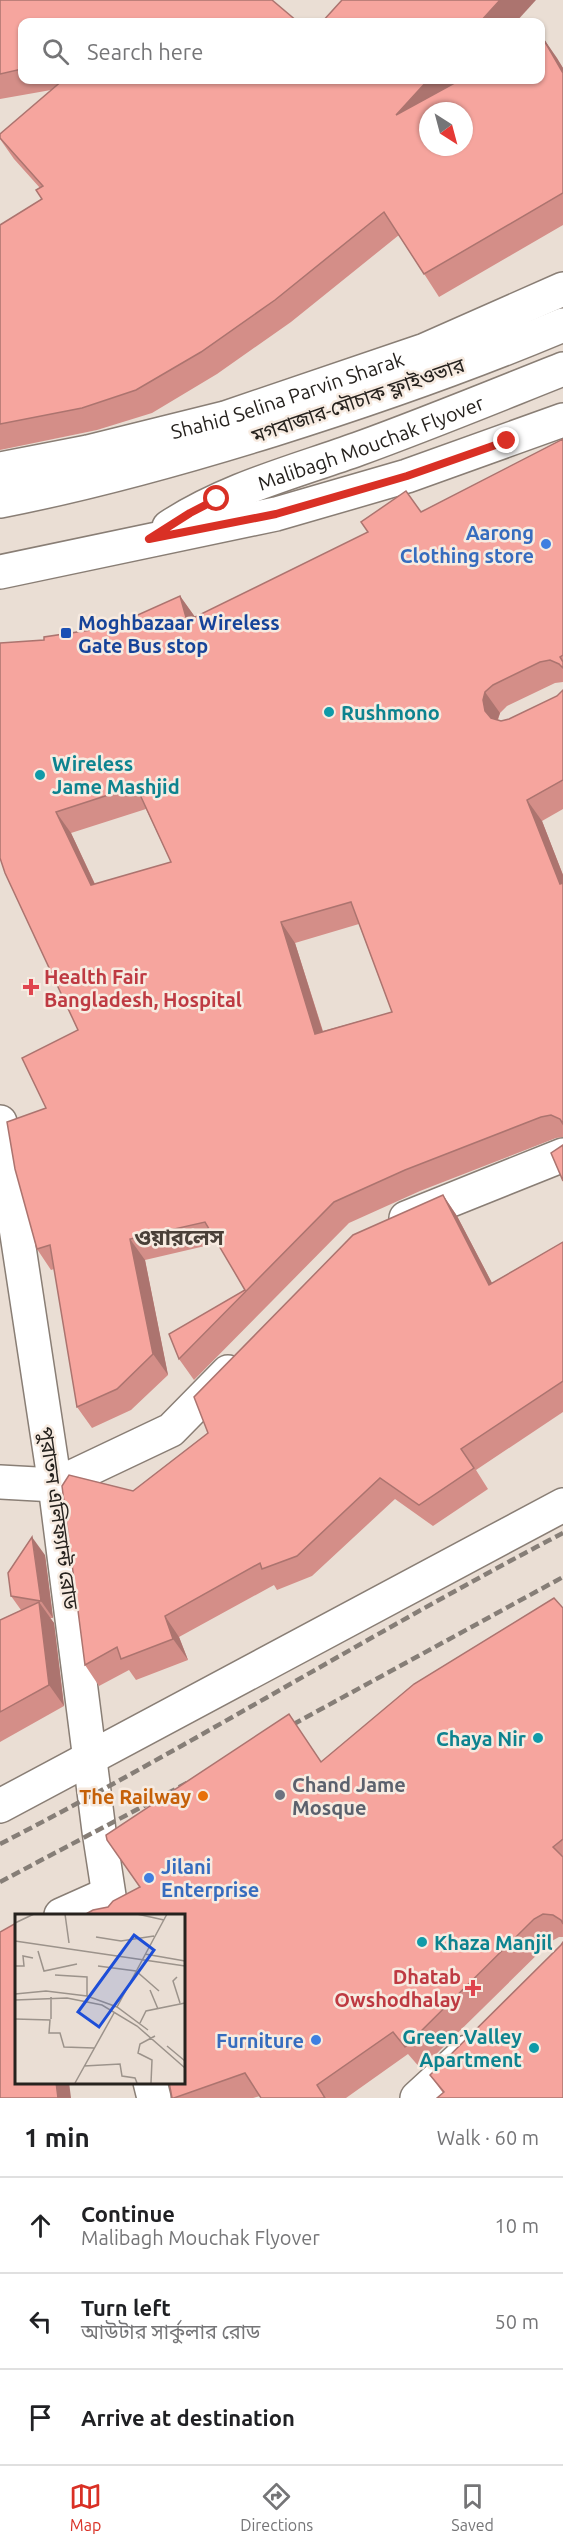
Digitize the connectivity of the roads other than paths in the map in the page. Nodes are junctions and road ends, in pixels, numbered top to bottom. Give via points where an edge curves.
1 (563, 289) edge
2 (563, 325) edge
3 (563, 369) edge
4 (563, 420) edge
5 (0, 469) edge
6 (0, 501) edge
7 (149, 539) junction
8 (0, 572) edge
9 (0, 1122) edge
10 (563, 1155) edge
11 (377, 1231) edge
12 (252, 1347) edge
13 (0, 1482) edge
14 (55, 1485) junction
15 (563, 1505) edge
16 (91, 1758) junction
17 (0, 1806) edge
18 (110, 1905) edge
19 (66, 1914) edge
20 (487, 2031) edge
21 (150, 2083) edge
22 (154, 2098) edge
23 (417, 2098) edge

1 - 5 main road, Shahid Selina Parvin Sharak via 425,350 225,418
2 - 6 main road, মগবাজার-মৌচাক ফ্লাইওভার via 318,415 160,464
3 - 7 main road, Malibagh Mouchak Flyover via 242,489 190,513
4 - 7 main road via 407,476 276,514
7 - 8 main road
9 - 14 main road, পুরাতন এলিফ্যান্ট রোড
10 - 11 main road
12 - 14 main road via 171,1430
13 - 14 main road
14 - 16 main road, পুরাতন এলিফ্যান্ট রোড
15 - 16 main road
16 - 17 main road
16 - 18 main road, পুরাতন এলিফ্যান্ট রোড
18 - 19 main road
20 - 23 main road
21 - 22 main road

